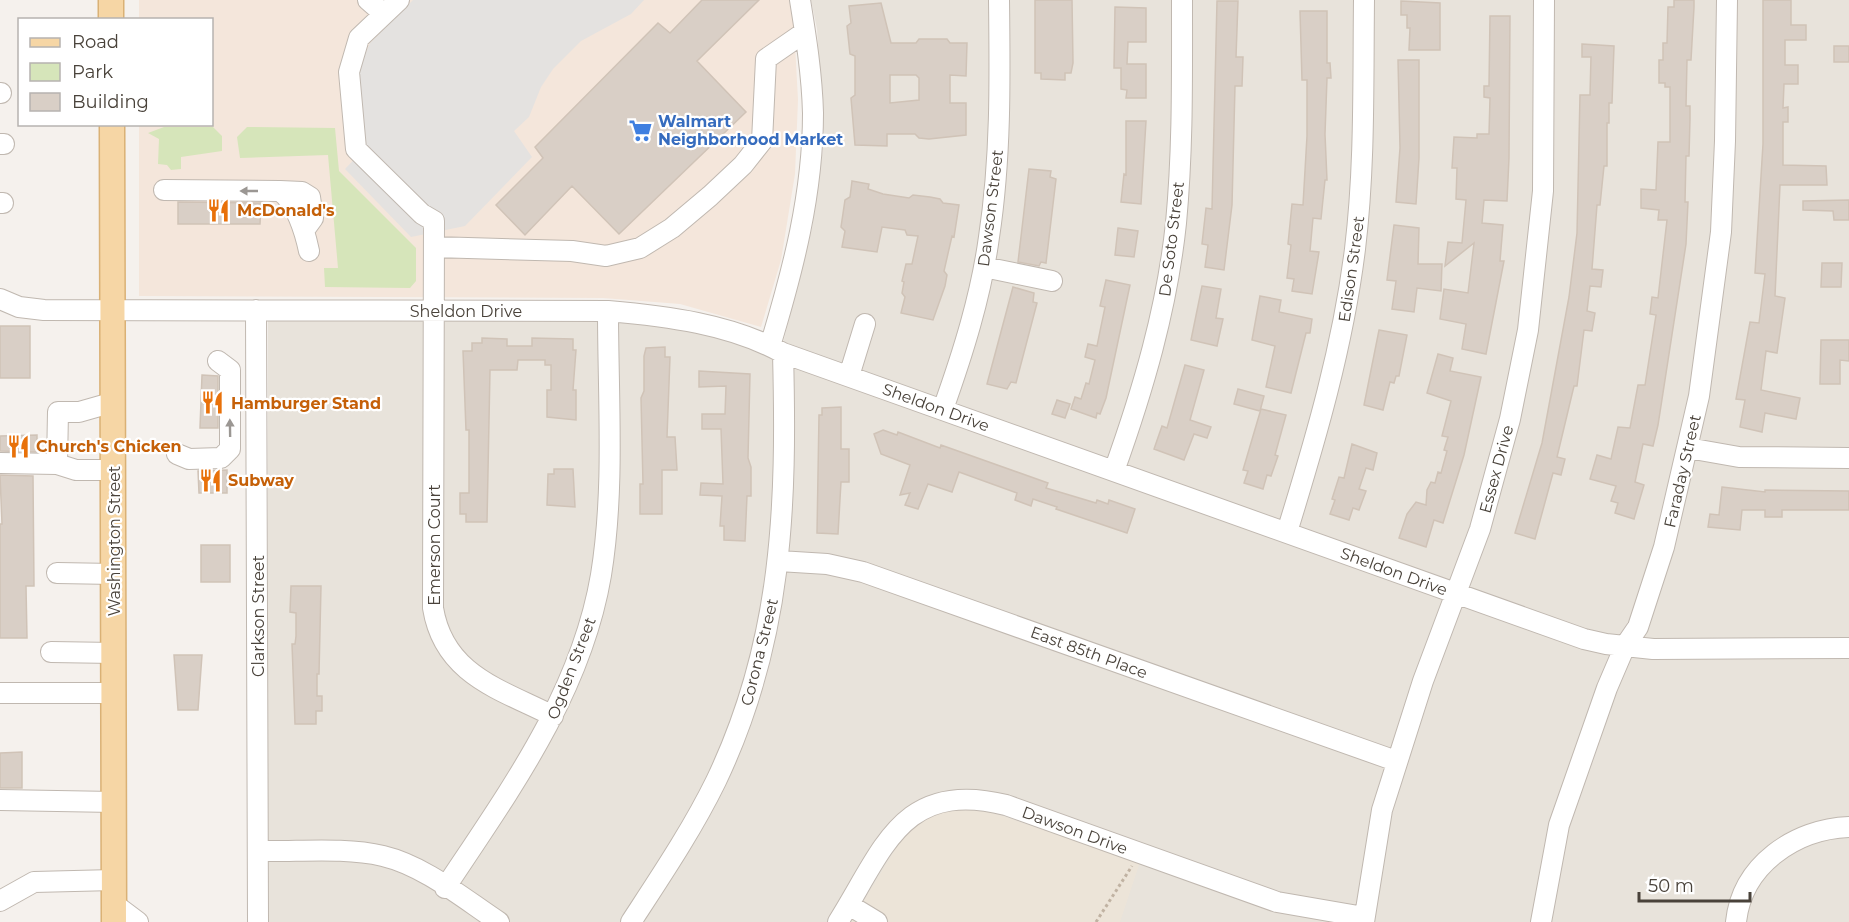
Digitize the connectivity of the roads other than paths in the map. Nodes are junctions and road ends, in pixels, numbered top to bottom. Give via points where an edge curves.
1 (111, 0) edge
2 (368, 0) edge
3 (399, 0) edge
4 (800, 0) edge
5 (999, 0) edge
6 (1182, 0) edge
7 (1364, 0) edge
8 (1544, 0) edge
9 (1727, 0) edge
10 (384, 15) junction
11 (111, 18) edge
12 (805, 32) junction
13 (112, 126) edge
14 (164, 190) dead end
15 (434, 247) junction
16 (309, 251) dead end
17 (984, 267) junction
18 (1052, 280) dead end
19 (0, 299) edge
20 (256, 310) junction
21 (114, 311) junction
22 (433, 311) junction
23 (608, 311) junction
24 (865, 324) dead end
25 (777, 350) junction
26 (218, 361) dead end
27 (849, 376) junction
28 (114, 402) junction
29 (943, 409) junction
30 (1688, 448) junction
31 (177, 454) dead end
32 (1849, 458) edge
33 (0, 463) edge
34 (57, 464) junction
35 (114, 470) junction
36 (1114, 471) junction
37 (1287, 532) junction
38 (779, 561) junction
39 (57, 573) dead end
40 (114, 574) junction
41 (1456, 594) junction
42 (1625, 646) junction
43 (1849, 648) edge
44 (51, 652) dead end
45 (114, 653) junction
46 (0, 693) edge
47 (114, 693) junction
48 (554, 716) junction
49 (1396, 761) junction
50 (0, 800) edge
51 (114, 802) junction
52 (1849, 827) edge
53 (259, 851) junction
54 (446, 888) junction
55 (0, 901) edge
56 (114, 902) edge
57 (849, 904) junction
58 (1364, 919) edge
59 (138, 922) edge
60 (258, 922) edge
61 (499, 922) edge
62 (632, 922) edge
63 (838, 922) edge
64 (877, 922) edge
65 (1541, 922) edge
66 (1736, 922) edge

1 - 11 main road
2 - 10 street
3 - 10 street, Emerson Court
4 - 12 street, Corona Street
5 - 17 street, Dawson Street via 1000,113
6 - 36 street, De Soto Street via 1180,162 1175,225 1152,356
7 - 37 street, Edison Street via 1363,137 1355,249 1335,366
8 - 41 street, Essex Drive via 1543,191 1528,330 1492,490
9 - 30 street, Faraday Street via 1721,232 1711,322
10 - 15 street, Emerson Court via 359,38 349,72 356,149 434,221
12 - 15 street via 766,59 762,141 743,165 672,228 640,248 606,256 572,251
12 - 25 street, Corona Street via 813,113 807,194
13 - 21 main road, Washington Street
16 -> 14 street via 305,229 290,198 280,191
15 - 22 street, Emerson Court
17 - 18 street
17 - 29 street, Dawson Street via 959,365
19 - 21 street, Sheldon Drive via 19,307 44,310
20 - 21 street, Sheldon Drive
20 - 22 street, Sheldon Drive
20 - 53 street, Clarkson Street
21 - 28 main road, Washington Street
22 - 23 street, Sheldon Drive
22 - 48 street, Emerson Court via 436,624 449,652 471,674
23 - 25 street, Sheldon Drive via 693,322
23 - 48 street, Ogden Street via 608,492 601,576 585,638
24 - 27 street
25 - 27 street, Sheldon Drive
25 - 38 street, Corona Street via 782,515
31 -> 26 street via 189,459 221,458 230,449 230,370
27 - 29 street, Sheldon Drive
28 - 34 street via 79,412 58,412
28 - 35 main road, Washington Street
29 - 36 street, Sheldon Drive
30 - 32 street via 1739,457
30 - 42 street, Faraday Street via 1638,627
33 - 34 street
34 - 35 street via 76,470
35 - 40 main road, Washington Street
36 - 37 street, Sheldon Drive
37 - 41 street, Sheldon Drive
38 - 49 street, East 85th Place via 827,564 863,572
38 - 62 street, Corona Street via 761,659 730,749 697,817
39 - 40 street
40 - 45 main road, Washington Street
41 - 42 street, Sheldon Drive via 1584,639
41 - 49 street, Essex Drive
42 - 43 street, Sheldon Drive
42 - 65 street, Faraday Street via 1560,825
44 - 45 street
45 - 47 main road, Washington Street
46 - 47 street
47 - 51 main road, Washington Street
48 - 54 street, Ogden Street
49 - 58 street, Essex Drive via 1375,842
50 - 51 street
51 - 56 main road, Washington Street
52 - 66 street via 1808,834 1779,849 1755,873
53 - 54 street via 382,856 410,866
53 - 60 street, Clarkson Street
54 - 61 street
55 - 56 street via 34,882
56 - 59 street
57 - 58 street, Dawson Drive via 900,824 919,810 954,799 979,799 1006,805 1277,902
57 - 63 street, Dawson Drive
57 - 64 street

